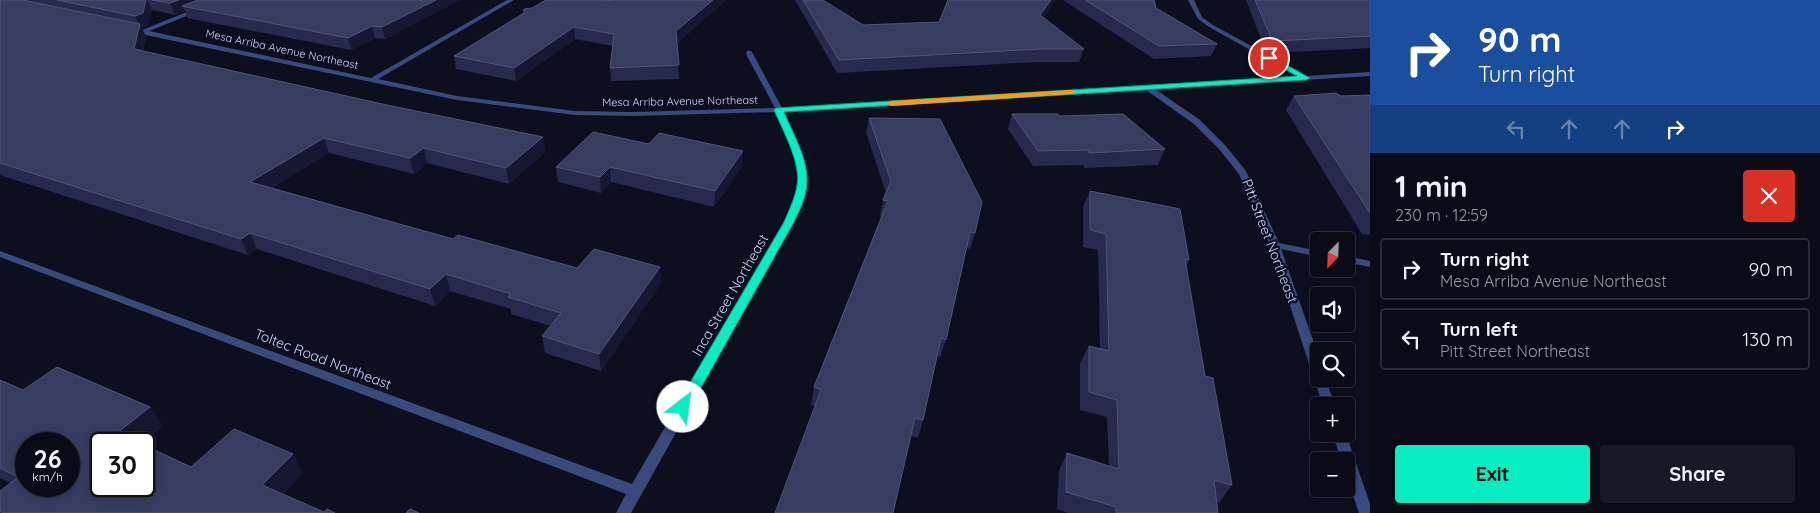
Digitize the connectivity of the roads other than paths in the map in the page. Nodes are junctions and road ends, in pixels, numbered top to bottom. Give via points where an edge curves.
1 (512, 0) edge
2 (1191, 0) edge
3 (207, 6) edge
4 (123, 28) edge
5 (142, 32) junction
6 (749, 52) dead end
7 (1370, 74) edge
8 (1306, 78) junction
9 (372, 80) junction
10 (1148, 88) junction
11 (779, 110) junction
12 (1275, 246) junction
13 (1310, 252) edge
14 (0, 254) edge
15 (1355, 261) edge
16 (1370, 264) edge
17 (1310, 349) edge
18 (1342, 442) edge
19 (635, 491) junction
20 (623, 513) edge
21 (1366, 513) edge

1 - 9 street
2 - 8 street via 1200,18 1211,26
3 - 5 street
4 - 5 street, Mesa Arriba Avenue Northeast
5 - 9 street, Mesa Arriba Avenue Northeast
6 - 11 street, Inca Street Northeast
7 - 8 street, Mesa Arriba Avenue Northeast
8 - 10 street, Mesa Arriba Avenue Northeast
9 - 11 street, Mesa Arriba Avenue Northeast via 457,98 575,113
10 - 11 street, Mesa Arriba Avenue Northeast
10 - 12 street, Pitt Street Northeast via 1197,122 1233,160 1243,173
11 - 19 street, Inca Street Northeast via 801,164 803,183 798,202
12 - 13 street
12 - 17 street, Pitt Street Northeast
14 - 19 street, Toltec Road Northeast
15 - 16 street
18 - 21 street
19 - 20 street, Inca Street Northeast

